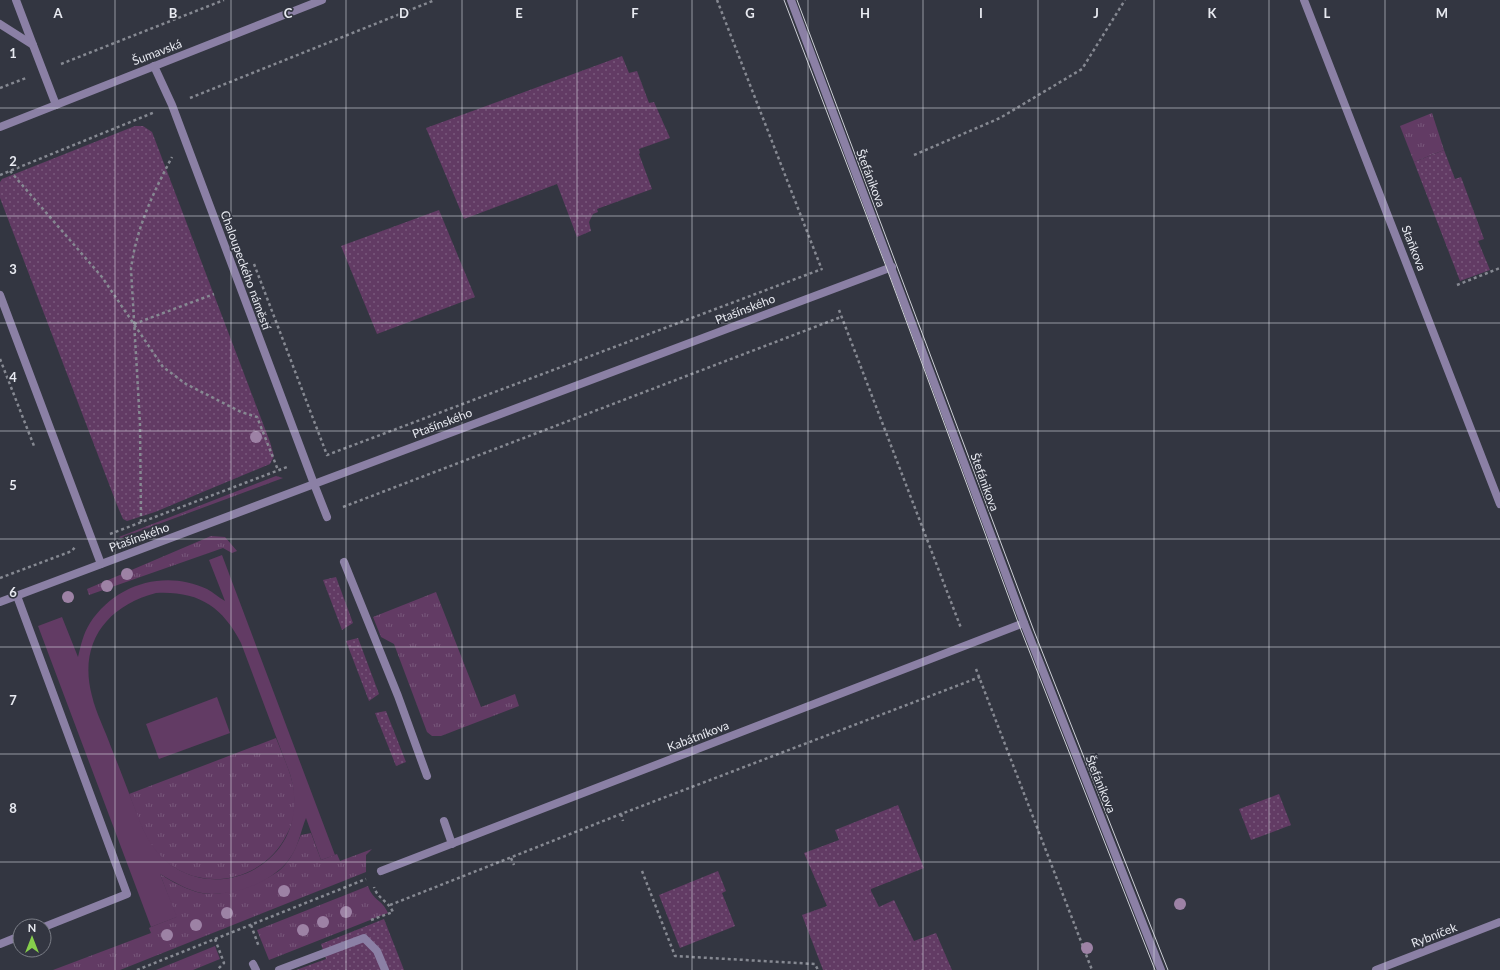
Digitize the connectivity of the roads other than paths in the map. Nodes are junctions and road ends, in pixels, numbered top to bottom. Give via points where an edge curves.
1 (16, 0) edge
2 (322, 0) edge
3 (791, 0) edge
4 (1304, 0) edge
5 (0, 24) edge
6 (33, 45) junction
7 (154, 66) junction
8 (56, 105) junction
9 (0, 127) edge
10 (892, 267) junction
11 (0, 294) edge
12 (314, 484) junction
13 (1500, 504) edge
14 (327, 517) dead end
15 (344, 562) dead end
16 (101, 564) junction
17 (17, 596) junction
18 (0, 602) edge
19 (1024, 623) junction
20 (427, 776) dead end
21 (444, 821) dead end
22 (452, 844) junction
23 (381, 871) dead end
24 (1500, 922) edge
25 (52, 924) edge
26 (12, 939) edge
27 (0, 944) edge
28 (279, 970) edge
29 (384, 970) edge
30 (1161, 970) edge
31 (1376, 970) edge

1 - 6 street
2 - 7 street, Šumavská
3 - 10 street, Štefánikova
4 - 13 street, Staňkova
5 - 6 street
6 - 8 street
7 - 8 street, Šumavská
7 - 12 street, Chaloupeckého náměstí via 172,105
8 - 9 street, Šumavská
10 - 12 street, Ptašínského
10 - 19 street, Štefánikova
11 - 16 street
12 - 14 street, Chaloupeckého náměstí
12 - 16 street, Ptašínského
15 - 20 street
16 - 17 street, Ptašínského
17 - 18 street, Ptašínského
17 - 25 street via 127,894
19 - 22 street, Kabátníkova
19 - 30 street, Štefánikova
21 - 22 street
22 - 23 street, Kabátníkova
24 - 31 street, Rybníček
26 - 27 street
28 - 29 street via 364,938 377,951

